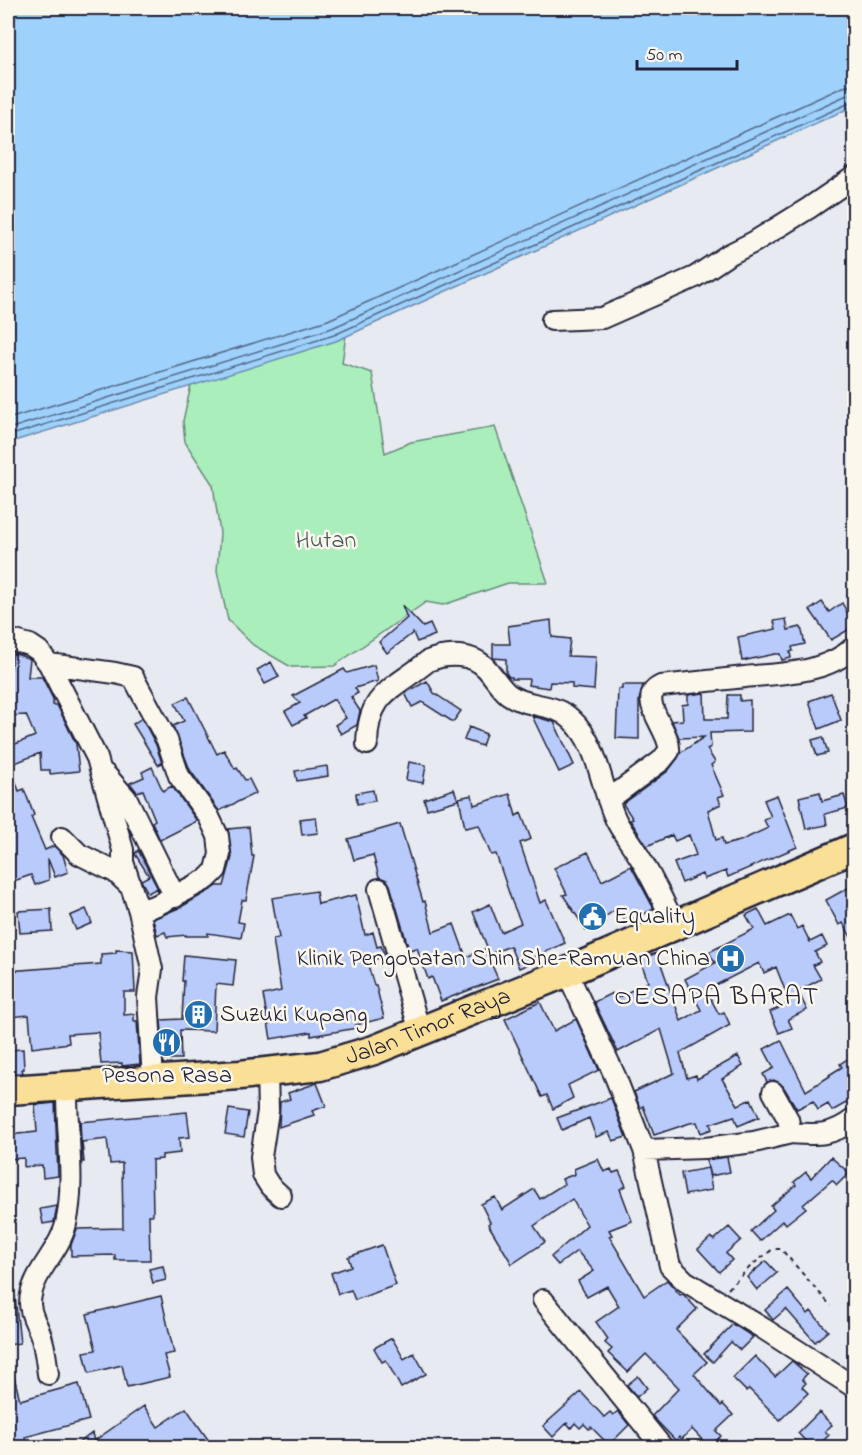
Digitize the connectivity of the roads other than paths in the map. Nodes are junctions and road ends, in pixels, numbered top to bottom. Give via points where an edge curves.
1 (855, 177) edge
2 (552, 320) dead end
3 (8, 639) edge
4 (855, 647) edge
5 (49, 664) junction
6 (367, 744) dead end
7 (100, 767) junction
8 (608, 800) junction
9 (62, 837) dead end
10 (855, 848) edge
11 (132, 888) junction
12 (379, 890) dead end
13 (175, 897) junction
14 (139, 911) junction
15 (675, 926) junction
16 (567, 972) junction
17 (420, 1032) junction
18 (254, 1074) junction
19 (153, 1080) junction
20 (67, 1086) junction
21 (8, 1090) edge
22 (773, 1092) dead end
23 (855, 1119) edge
24 (791, 1133) junction
25 (644, 1150) junction
26 (281, 1196) dead end
27 (543, 1300) dead end
28 (48, 1374) dead end
29 (855, 1387) edge
30 (663, 1448) edge

1 - 2 street via 695,277 602,318
3 - 5 street via 30,645
4 - 8 street via 835,661 807,669 656,688 651,702 669,742 669,751
5 - 7 street
5 - 13 street via 123,674 138,682 167,740 179,776 200,801 218,836 220,854 216,870
6 - 8 street via 369,718 381,696 435,658 472,658 509,694 555,708 574,721 587,740
7 - 11 street
7 - 13 street via 131,805
8 - 15 street
9 - 11 street via 79,854 115,872
10 - 15 highway, Jalan Timor Raya
11 - 14 street
12 - 17 street
13 - 14 street
14 - 19 street via 152,969 148,997
15 - 16 highway, Jalan Timor Raya
16 - 17 highway, Jalan Timor Raya
16 - 25 street
17 - 18 highway, Jalan Timor Raya via 320,1066
18 - 19 highway, Jalan Timor Raya
18 - 26 street via 268,1111 261,1157 263,1175
19 - 20 highway, Jalan Timor Raya
20 - 21 highway, Jalan Timor Raya
20 - 28 street via 71,1178 66,1225 32,1289 30,1303 31,1316 45,1349
22 - 24 street
23 - 24 street via 822,1135
24 - 25 street via 705,1148
25 - 29 street via 670,1266 686,1281
27 - 30 street

